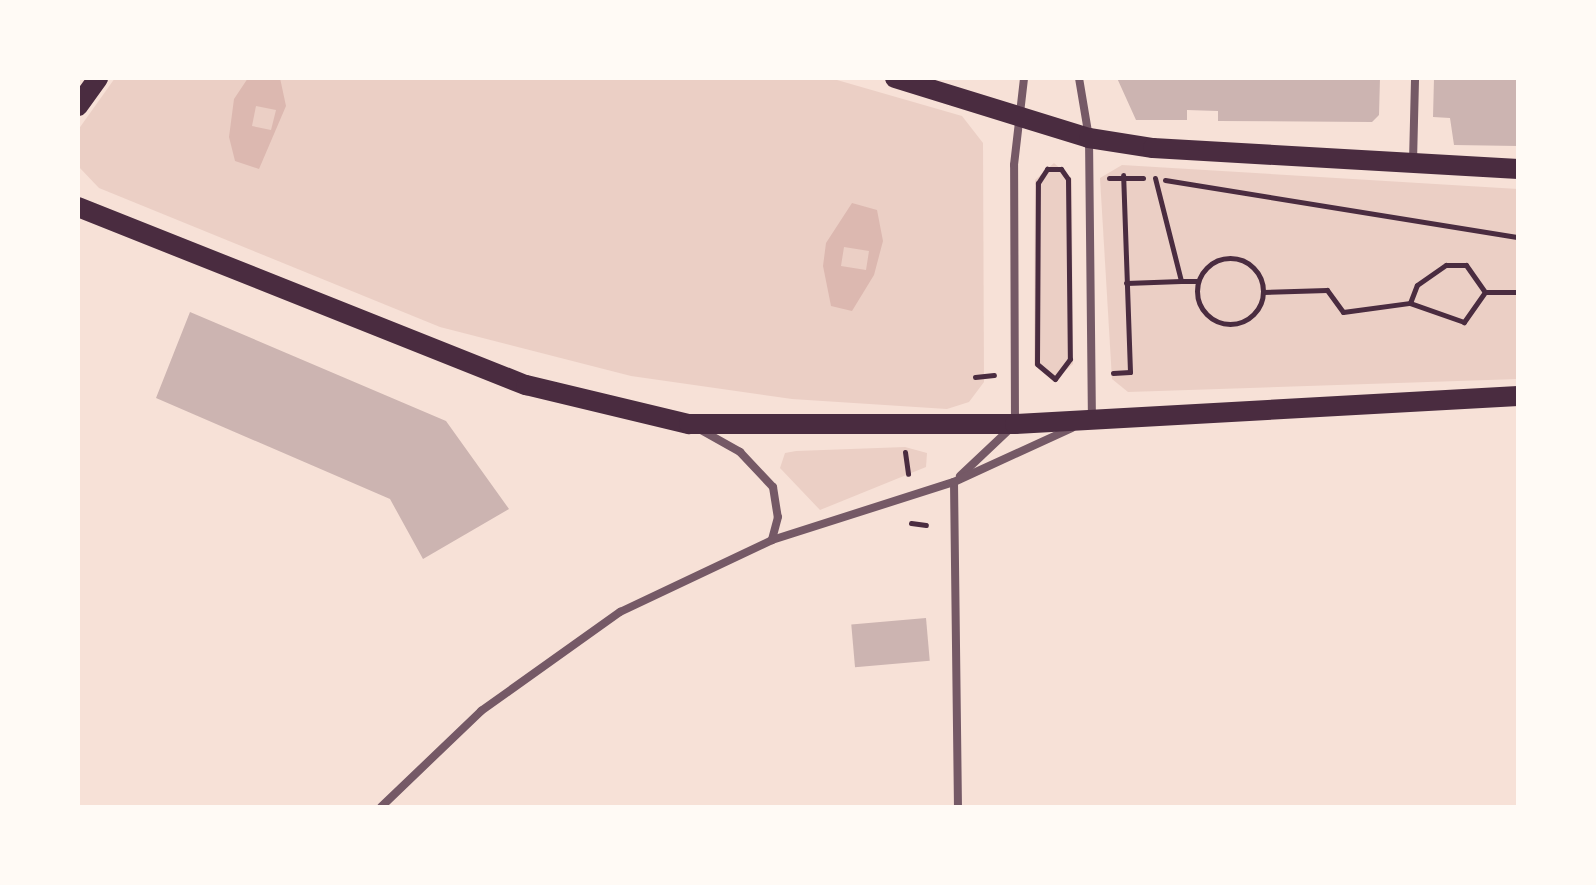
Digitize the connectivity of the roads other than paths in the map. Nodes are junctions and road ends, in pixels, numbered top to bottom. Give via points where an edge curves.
1 (98, 78) edge
2 (895, 78) edge
3 (1024, 78) edge
4 (1079, 78) edge
5 (1415, 78) edge
6 (78, 106) edge
7 (1019, 111) junction
8 (1089, 138) junction
9 (1413, 163) junction
10 (1518, 169) edge
11 (78, 207) edge
12 (1518, 396) edge
13 (1094, 418) junction
14 (689, 424) junction
15 (1015, 424) junction
16 (954, 482) junction
17 (772, 540) junction
18 (381, 807) edge
19 (958, 807) edge

1 - 6 main road
2 - 7 main road
3 - 7 street
4 - 8 street
5 - 9 street
7 - 8 main road
7 - 15 street
8 - 9 main road
8 - 13 street
9 - 10 main road
11 - 14 main road via 526,385
12 - 13 main road
13 - 15 main road
13 - 16 street
14 - 15 main road
14 - 17 street via 740,452 773,487 778,517
15 - 16 street
16 - 17 street
16 - 19 street
17 - 18 street via 620,612 543,661

